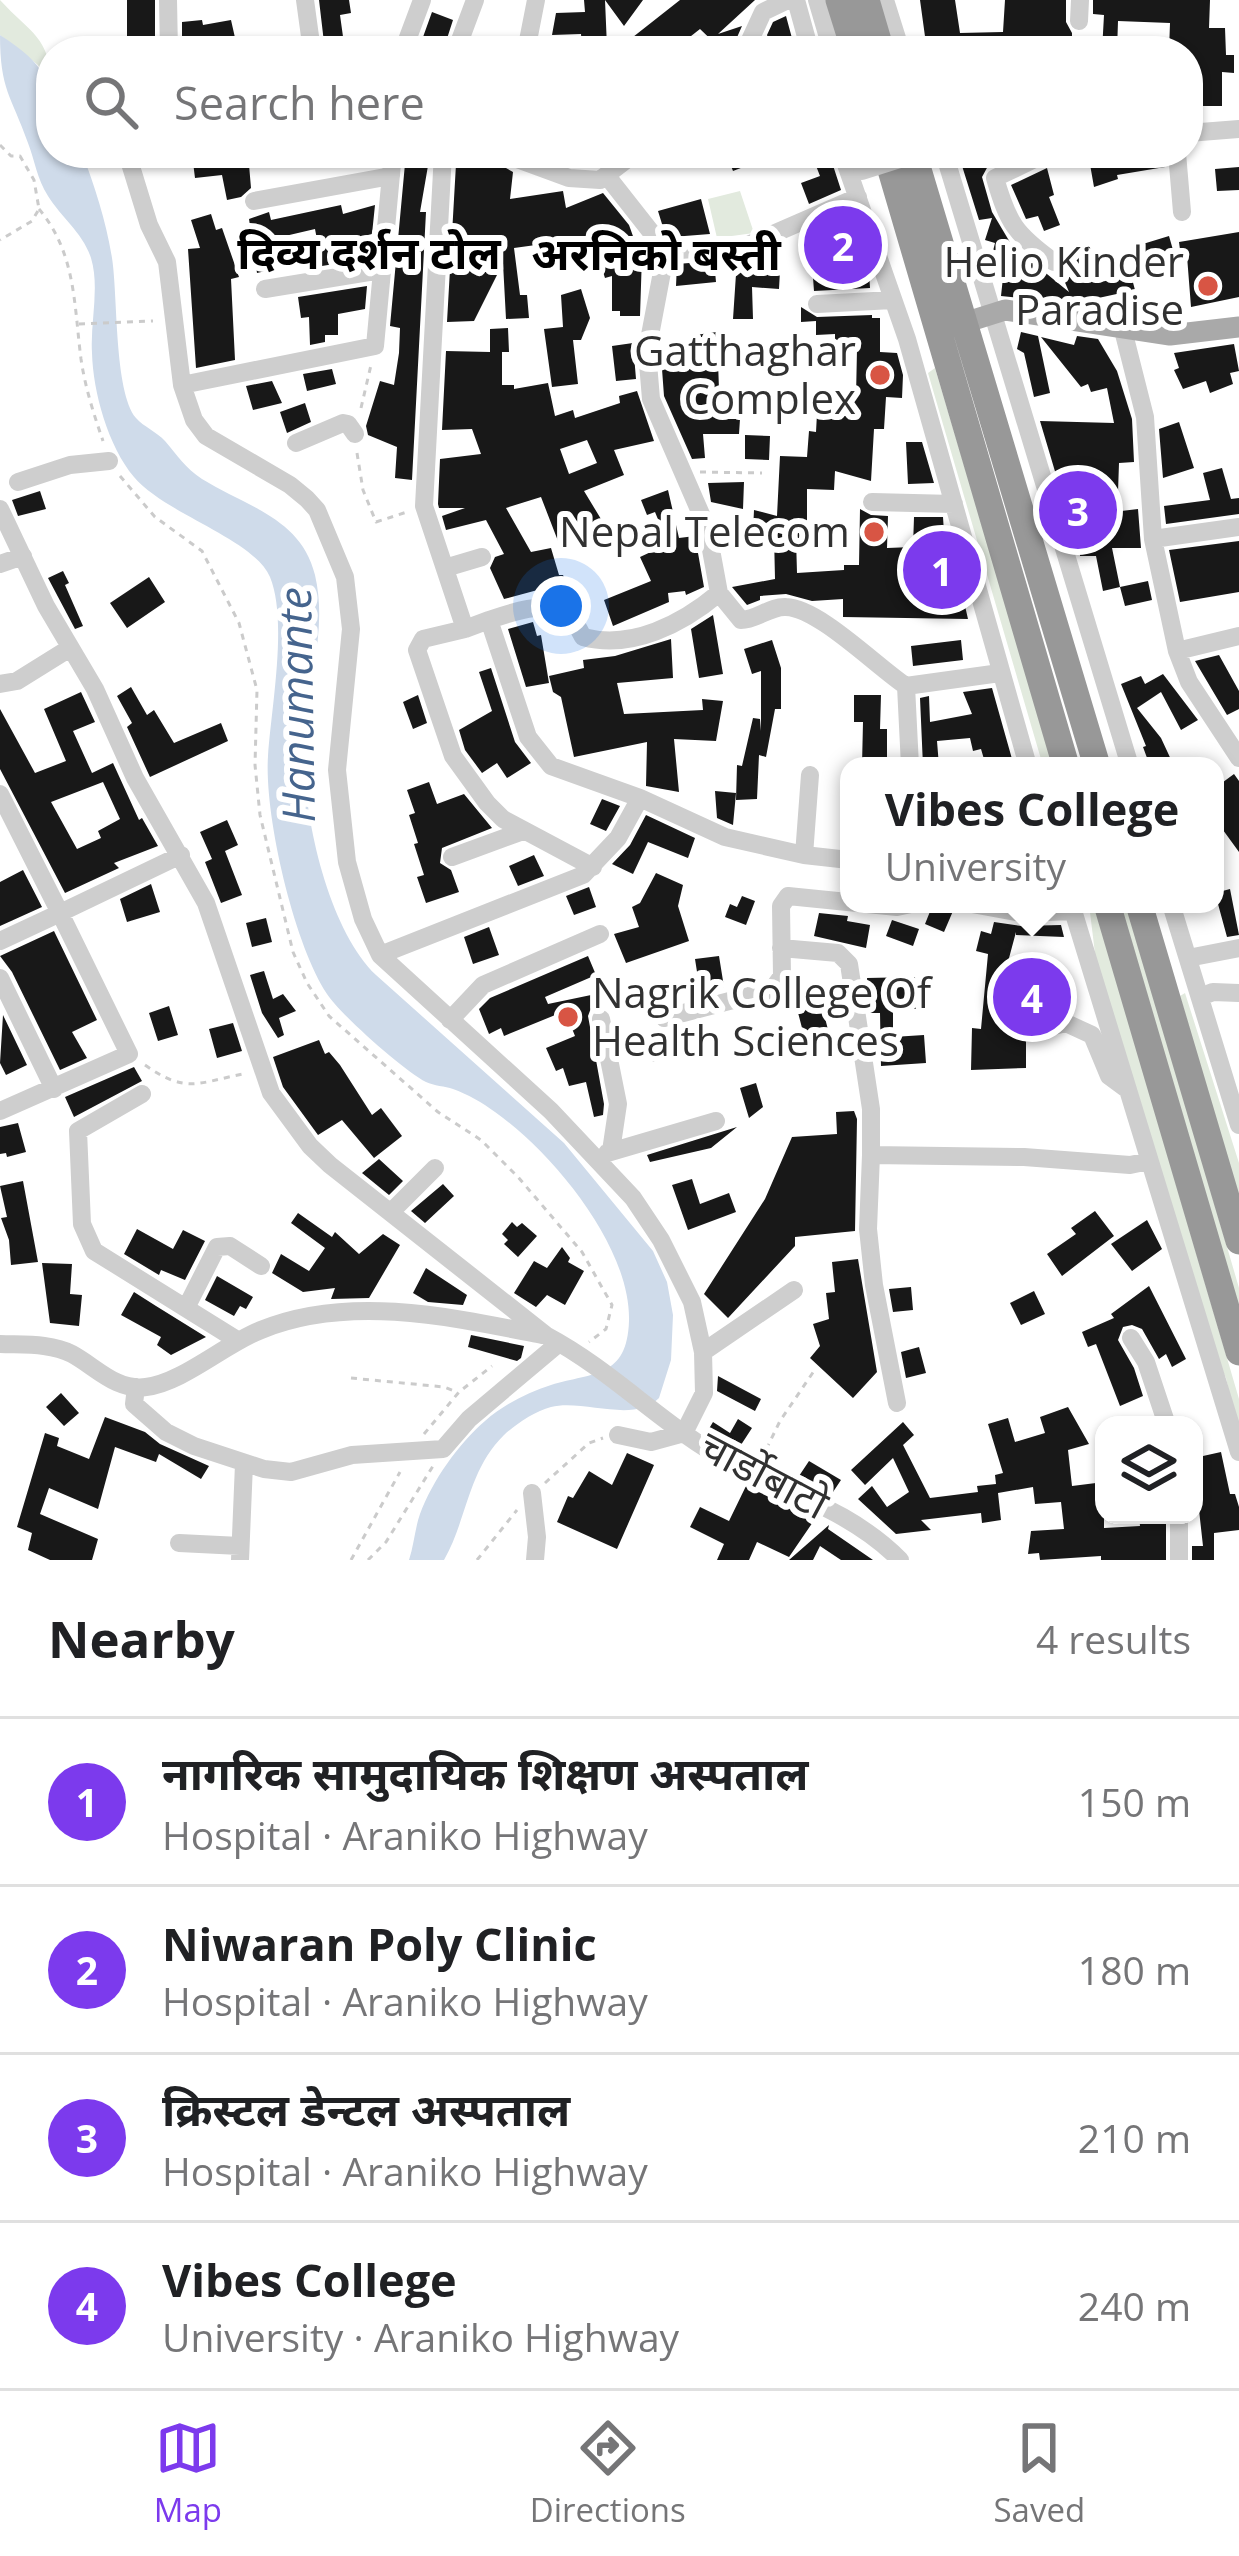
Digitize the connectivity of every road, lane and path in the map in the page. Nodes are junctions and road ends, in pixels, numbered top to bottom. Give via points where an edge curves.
1 (168, 0) edge
2 (305, 0) edge
3 (422, 0) edge
4 (475, 0) edge
5 (536, 0) edge
6 (792, 0) edge
7 (817, 0) edge
8 (839, 0) edge
9 (866, 0) edge
10 (885, 0) edge
11 (897, 0) edge
12 (1081, 0) edge
13 (1079, 21) dead end
14 (169, 36) edge
15 (310, 36) edge
16 (409, 36) edge
17 (462, 36) edge
18 (529, 36) edge
19 (752, 36) edge
20 (805, 36) edge
21 (828, 36) edge
22 (850, 36) edge
23 (877, 36) edge
24 (896, 36) edge
25 (908, 36) edge
26 (1239, 129) edge
27 (1203, 132) edge
28 (0, 145) edge
29 (131, 168) edge
30 (393, 168) edge
31 (442, 168) edge
32 (553, 168) edge
33 (617, 168) edge
34 (847, 168) edge
35 (897, 168) edge
36 (946, 168) edge
37 (1016, 168) edge
38 (1178, 168) edge
39 (392, 176) junction
40 (607, 176) junction
41 (858, 197) junction
42 (254, 201) dead end
43 (39, 209) junction
44 (1182, 212) dead end
45 (0, 240) edge
46 (666, 251) junction
47 (1054, 262) dead end
48 (381, 270) junction
49 (265, 289) dead end
50 (893, 300) junction
51 (817, 304) dead end
52 (160, 321) dead end
53 (966, 322) junction
54 (77, 324) junction
55 (1123, 330) junction
56 (1238, 330) edge
57 (908, 339) junction
58 (375, 346) junction
59 (182, 385) junction
60 (355, 434) junction
61 (296, 443) dead end
62 (109, 461) junction
63 (680, 472) junction
64 (762, 473) dead end
65 (18, 482) dead end
66 (872, 502) dead end
67 (954, 504) junction
68 (424, 506) junction
69 (0, 508) edge
70 (1239, 527) edge
71 (1153, 539) junction
72 (23, 556) junction
73 (482, 557) dead end
74 (0, 564) edge
75 (446, 568) junction
76 (719, 593) junction
77 (489, 620) junction
78 (465, 629) junction
79 (1239, 636) edge
80 (70, 648) junction
81 (1177, 651) junction
82 (1000, 674) junction
83 (0, 684) edge
84 (906, 686) junction
85 (910, 757) edge
86 (1025, 757) edge
87 (1064, 757) edge
88 (1094, 757) edge
89 (1127, 757) edge
90 (1239, 758) edge
91 (809, 775) dead end
92 (0, 794) edge
93 (640, 798) junction
94 (524, 831) junction
95 (181, 855) junction
96 (804, 855) junction
97 (452, 857) dead end
98 (840, 859) edge
99 (593, 867) junction
100 (840, 903) edge
101 (60, 913) junction
102 (1074, 913) edge
103 (1110, 913) edge
104 (1141, 913) edge
105 (1174, 913) edge
106 (600, 934) dead end
107 (0, 940) edge
108 (781, 948) junction
109 (1239, 948) edge
110 (380, 956) junction
111 (1188, 958) junction
112 (0, 979) edge
113 (1239, 993) edge
114 (1199, 997) junction
115 (664, 1018) dead end
116 (601, 1019) dead end
117 (450, 1020) junction
118 (1033, 1031) dead end
119 (129, 1054) junction
120 (260, 1070) junction
121 (54, 1089) junction
122 (1128, 1090) junction
123 (142, 1094) dead end
124 (0, 1111) edge
125 (716, 1121) dead end
126 (1239, 1125) edge
127 (605, 1155) junction
128 (871, 1155) junction
129 (1149, 1161) junction
130 (435, 1168) dead end
131 (391, 1212) junction
132 (1239, 1241) edge
133 (262, 1266) dead end
134 (794, 1290) dead end
135 (186, 1308) junction
136 (0, 1322) edge
137 (1132, 1338) dead end
138 (236, 1340) junction
139 (1, 1344) edge
140 (565, 1346) junction
141 (703, 1352) junction
142 (1239, 1352) edge
143 (816, 1369) dead end
144 (351, 1378) dead end
145 (136, 1388) junction
146 (458, 1392) dead end
147 (897, 1402) dead end
148 (1164, 1416) edge
149 (680, 1430) junction
150 (618, 1435) dead end
151 (443, 1449) junction
152 (1239, 1452) edge
153 (244, 1464) junction
154 (754, 1473) junction
155 (532, 1493) dead end
156 (1179, 1524) edge
157 (179, 1543) dead end
158 (240, 1553) edge
159 (368, 1560) edge
160 (535, 1560) edge
161 (900, 1560) edge
162 (1179, 1560) edge

1 - 14 street
2 - 15 street
3 - 16 street
4 - 17 street
5 - 18 street
6 - 19 street via 763,12
6 - 20 street
7 - 21 street
8 - 22 highway
9 - 23 highway
10 - 24 street
11 - 25 street
12 - 13 street
26 - 27 street
28 - 43 path via 20,156
29 - 59 street via 167,262
30 - 39 street
31 - 68 street
32 - 40 street via 569,178
33 - 40 street
34 - 41 street
35 - 53 highway
36 - 53 street
37 - 47 street via 995,178 1006,218
38 - 44 street
39 - 42 street
39 - 48 street
40 - 46 street
41 - 46 street via 748,245
41 - 50 street
43 - 45 path
43 - 54 path via 65,250
46 - 63 street via 648,376
48 - 49 street
48 - 58 street
50 - 51 street
50 - 57 street
52 - 54 path
53 - 55 main road via 1017,310
53 - 57 street
53 - 87 highway
53 - 88 highway
53 - 89 street
54 - 62 path
55 - 56 main road
55 - 71 street via 1145,417
57 - 67 street
58 - 59 street
58 - 60 path
59 - 110 street via 206,436 317,510 345,577 351,629 340,818 363,919
60 - 61 street via 343,423
60 - 68 path via 376,522
62 - 65 street
62 - 140 path via 154,517 202,551 239,623 257,690 260,815 307,983 328,1016 481,1140 582,1252 604,1286 611,1316 602,1336
63 - 64 path
63 - 76 street via 707,528
66 - 67 street
67 - 82 street
68 - 75 street
69 - 72 street, चार्डोबाटो
70 - 71 street
71 - 81 street
72 - 74 street
72 - 80 street, चार्डोबाटो
73 - 75 street
75 - 78 street
76 - 77 street via 667,630 596,640 583,637 568,609 554,606
76 - 84 street via 741,620 788,606 805,612
77 - 78 street
77 - 93 street via 538,752 551,766
78 - 94 street via 419,644 430,694 453,756 502,819
79 - 81 street
80 - 83 street
80 - 95 street, चार्डोबाटो
81 - 90 street
82 - 84 street
82 - 86 street
84 - 85 street
91 - 96 street
92 - 101 street
93 - 96 street via 725,837
93 - 99 street
94 - 97 street
94 - 99 street
95 - 101 street
95 - 120 street, चार्डोबाटो via 215,923
96 - 98 street
99 - 110 street
100 - 108 street via 788,896
101 - 107 street
101 - 119 street
102 - 122 street
103 - 142 highway
104 - 132 highway
105 - 111 street
106 - 117 street via 483,986
108 - 115 street via 782,976 772,989
108 - 128 street via 838,953 849,964
109 - 111 street
110 - 117 street
111 - 114 street
112 - 121 street
113 - 114 street
114 - 126 street
116 - 127 street via 618,1104
117 - 127 street
118 - 122 street via 1066,1023 1092,1035 1109,1076
119 - 120 path via 171,1083
119 - 121 street
120 - 131 street, चार्डोबाटो via 310,1146
121 - 124 street
122 - 129 street
123 - 135 street via 78,1131 82,1224 94,1251
125 - 127 street
127 - 141 street via 681,1275
128 - 129 street
128 - 147 street via 868,1229
129 - 152 street
130 - 131 street
131 - 140 street, चार्डोबाटो
133 - 135 street via 218,1247
134 - 141 street
135 - 138 street
136 - 139 street
137 - 148 street
138 - 140 street via 334,1313 457,1318
138 - 145 street via 166,1382
139 - 145 street via 71,1353
140 - 149 street, चार्डोबाटो
140 - 151 street via 469,1419
141 - 149 street via 704,1393
143 - 154 path
144 - 146 path
145 - 153 street via 134,1404 166,1432
149 - 150 street via 651,1442
149 - 154 street, चार्डोबाटो
151 - 153 street via 352,1455 291,1472
151 - 159 path
153 - 158 street
154 - 161 street, चार्डोबाटो via 852,1520
155 - 160 street
156 - 162 street
157 - 158 street

